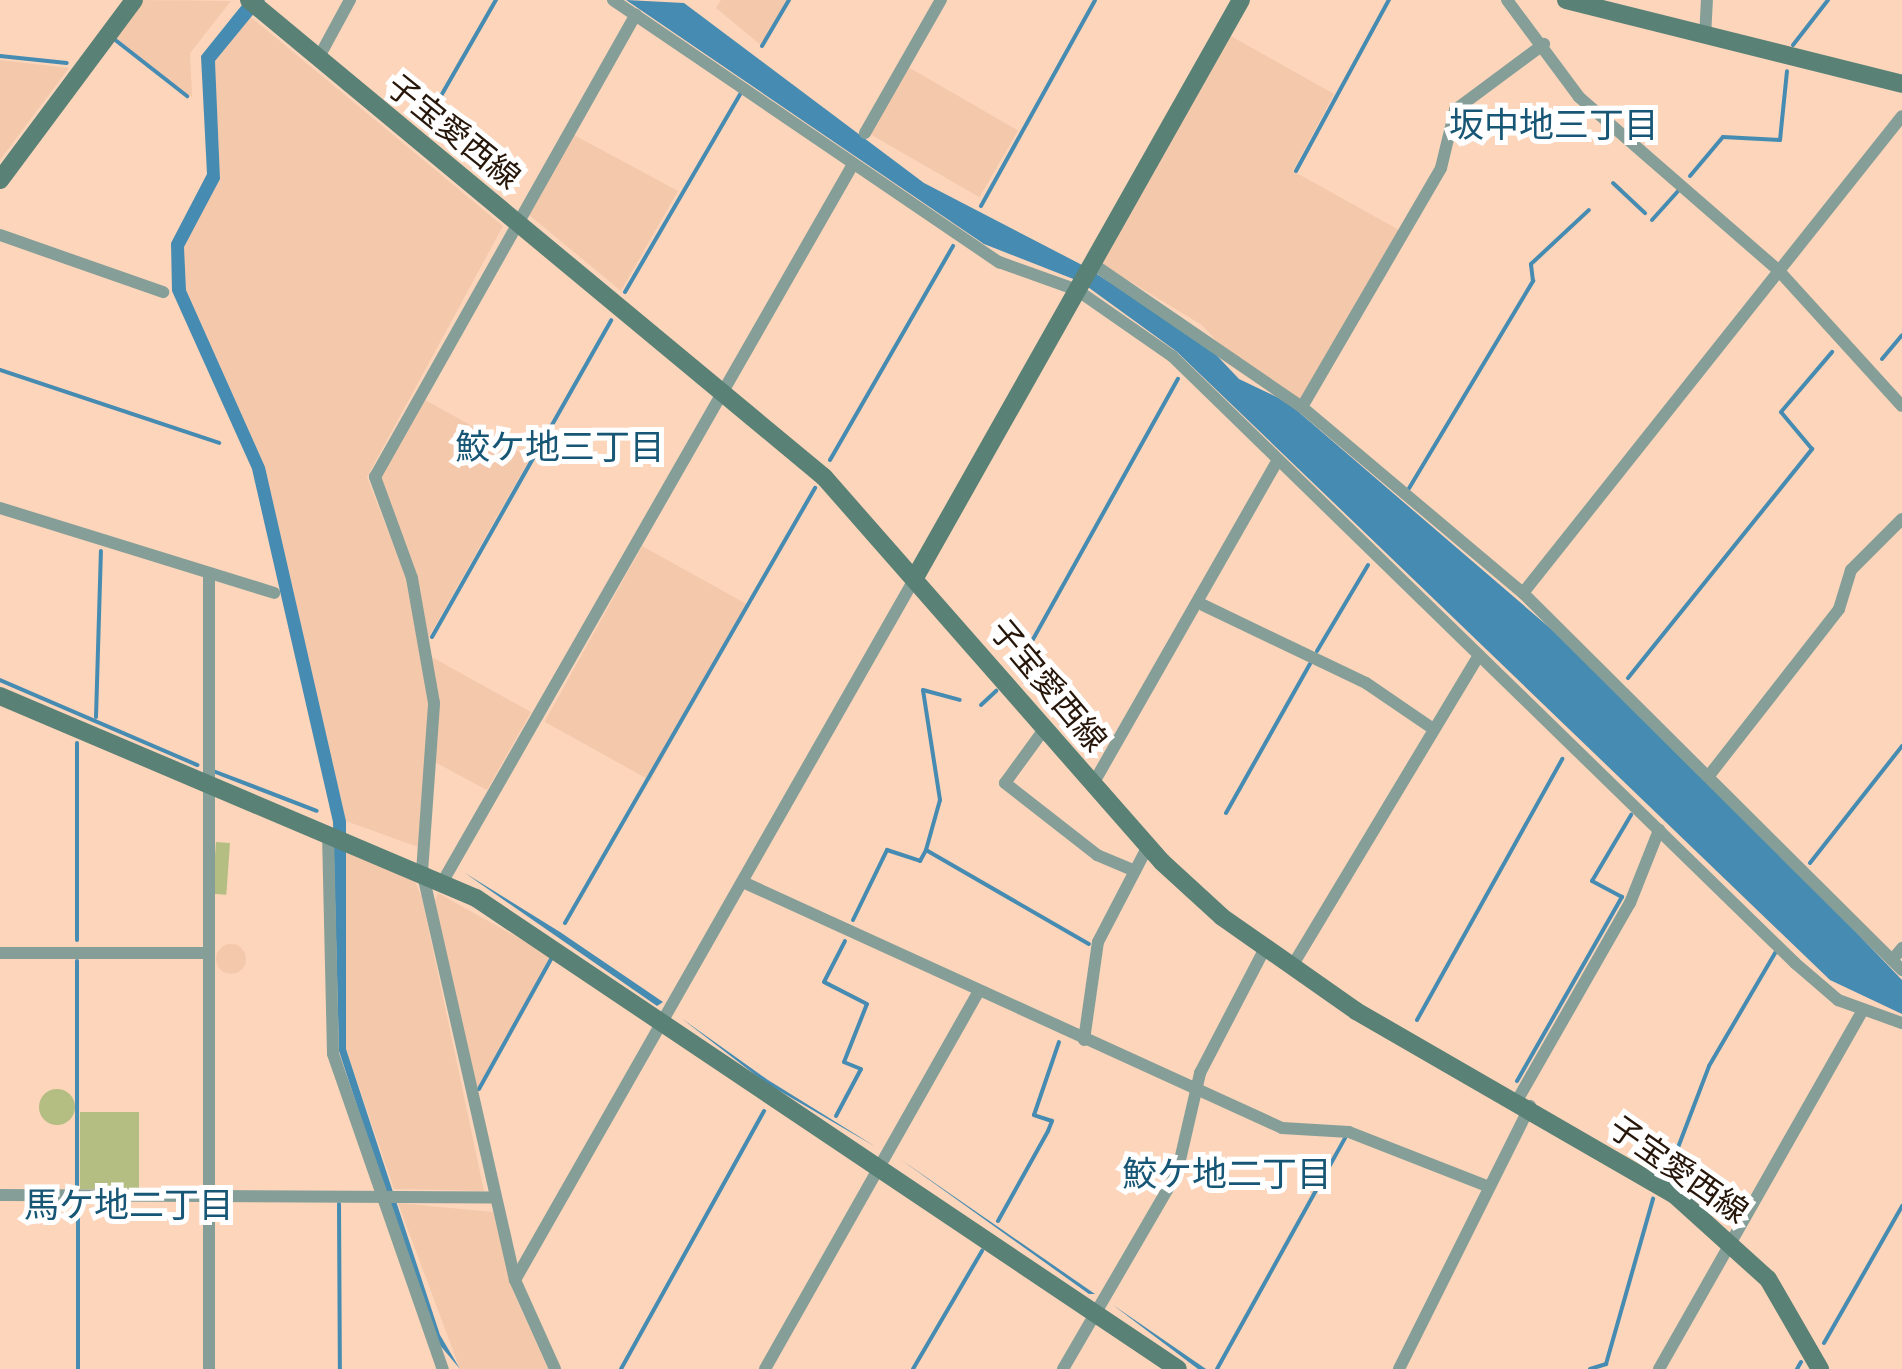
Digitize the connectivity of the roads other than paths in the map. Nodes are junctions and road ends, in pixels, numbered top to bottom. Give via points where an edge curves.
1 (134, 0) edge
2 (249, 0) edge
3 (350, 0) edge
4 (613, 0) edge
5 (941, 0) edge
6 (1241, 0) edge
7 (1507, 0) edge
8 (1566, 0) edge
9 (1708, 0) edge
10 (271, 7) edge
11 (636, 14) junction
12 (1705, 37) junction
13 (1544, 44) junction
14 (318, 57) junction
15 (1902, 84) edge
16 (1902, 116) edge
17 (865, 132) dead end
18 (852, 166) junction
19 (3, 172) edge
20 (514, 219) junction
21 (0, 235) edge
22 (1093, 264) junction
23 (1780, 272) junction
24 (1078, 288) junction
25 (163, 292) dead end
26 (722, 391) junction
27 (1902, 406) edge
28 (1302, 407) junction
29 (1278, 462) junction
30 (0, 508) edge
31 (1902, 518) edge
32 (209, 572) junction
33 (917, 574) junction
34 (274, 592) dead end
35 (1522, 592) junction
36 (1202, 605) junction
37 (1479, 654) junction
38 (0, 696) edge
39 (1046, 728) junction
40 (1432, 728) junction
41 (1710, 773) junction
42 (206, 784) junction
43 (1093, 784) junction
44 (1659, 830) junction
45 (328, 833) junction
46 (1148, 846) junction
47 (422, 872) junction
48 (1135, 872) junction
49 (442, 881) junction
50 (746, 883) junction
51 (1902, 948) edge
52 (1264, 950) junction
53 (0, 953) edge
54 (206, 953) junction
55 (1897, 965) edge
56 (1291, 968) junction
57 (977, 994) junction
58 (1860, 1012) junction
59 (664, 1022) junction
60 (1902, 1022) edge
61 (1084, 1040) junction
62 (1199, 1087) junction
63 (1524, 1103) junction
64 (880, 1164) junction
65 (1487, 1186) junction
66 (0, 1195) edge
67 (208, 1196) junction
68 (381, 1196) junction
69 (496, 1198) junction
70 (1733, 1240) junction
71 (515, 1280) junction
72 (1094, 1312) junction
73 (209, 1369) edge
74 (444, 1369) edge
75 (555, 1369) edge
76 (766, 1369) edge
77 (1063, 1369) edge
78 (1178, 1369) edge
79 (1399, 1369) edge
80 (1660, 1369) edge
81 (1820, 1369) edge

1 - 19 street
2 - 10 street, 子宝愛西線
3 - 14 street
4 - 11 street
5 - 17 street
6 - 22 street
7 - 13 street
8 - 12 street
9 - 12 street
10 - 14 street, 子宝愛西線
11 - 18 street
11 - 20 street
12 - 15 street
13 - 23 street via 1580,97
13 - 28 street via 1456,110 1441,168
14 - 20 street, 子宝愛西線
16 - 23 street
18 - 24 street via 999,262
18 - 26 street
20 - 26 street, 子宝愛西線
20 - 47 street via 375,478 412,578 434,702
21 - 25 street
22 - 24 street
22 - 28 street
23 - 27 street
23 - 35 street
24 - 29 street via 1172,356
24 - 33 street
26 - 33 street, 子宝愛西線
26 - 49 street
28 - 35 street
29 - 36 street
29 - 37 street
30 - 32 street
31 - 41 street via 1850,570 1839,610
32 - 34 street
32 - 42 street
33 - 39 street, 子宝愛西線
33 - 50 street
35 - 41 street
36 - 40 street via 1366,682
36 - 43 street
37 - 40 street
37 - 44 street
38 - 42 street
39 - 43 street, 子宝愛西線
39 - 48 street via 1005,782 1097,856
40 - 56 street
41 - 55 street
42 - 45 street
42 - 54 street
43 - 46 street, 子宝愛西線
44 - 58 street via 1794,963
44 - 63 street via 1630,903
45 - 47 street
45 - 68 street via 334,1054
46 - 48 street
46 - 52 street, 子宝愛西線
47 - 49 street
47 - 69 street
48 - 61 street via 1098,942
49 - 59 street
50 - 57 street
50 - 59 street
51 - 55 street
52 - 56 street, 子宝愛西線
52 - 62 street
53 - 54 street
54 - 67 street
56 - 63 street, 子宝愛西線
57 - 61 street
57 - 64 street
58 - 60 street
58 - 70 street
59 - 64 street
59 - 71 street
61 - 62 street
62 - 65 street via 1282,1128 1349,1132
62 - 72 street via 1177,1173
63 - 65 street
63 - 70 street, 子宝愛西線
64 - 72 street
64 - 76 street
65 - 79 street
66 - 67 street
67 - 68 street
67 - 73 street
68 - 69 street
68 - 74 street
69 - 71 street
70 - 80 street
70 - 81 street, 子宝愛西線 via 1783,1300
71 - 75 street
72 - 77 street
72 - 78 street

